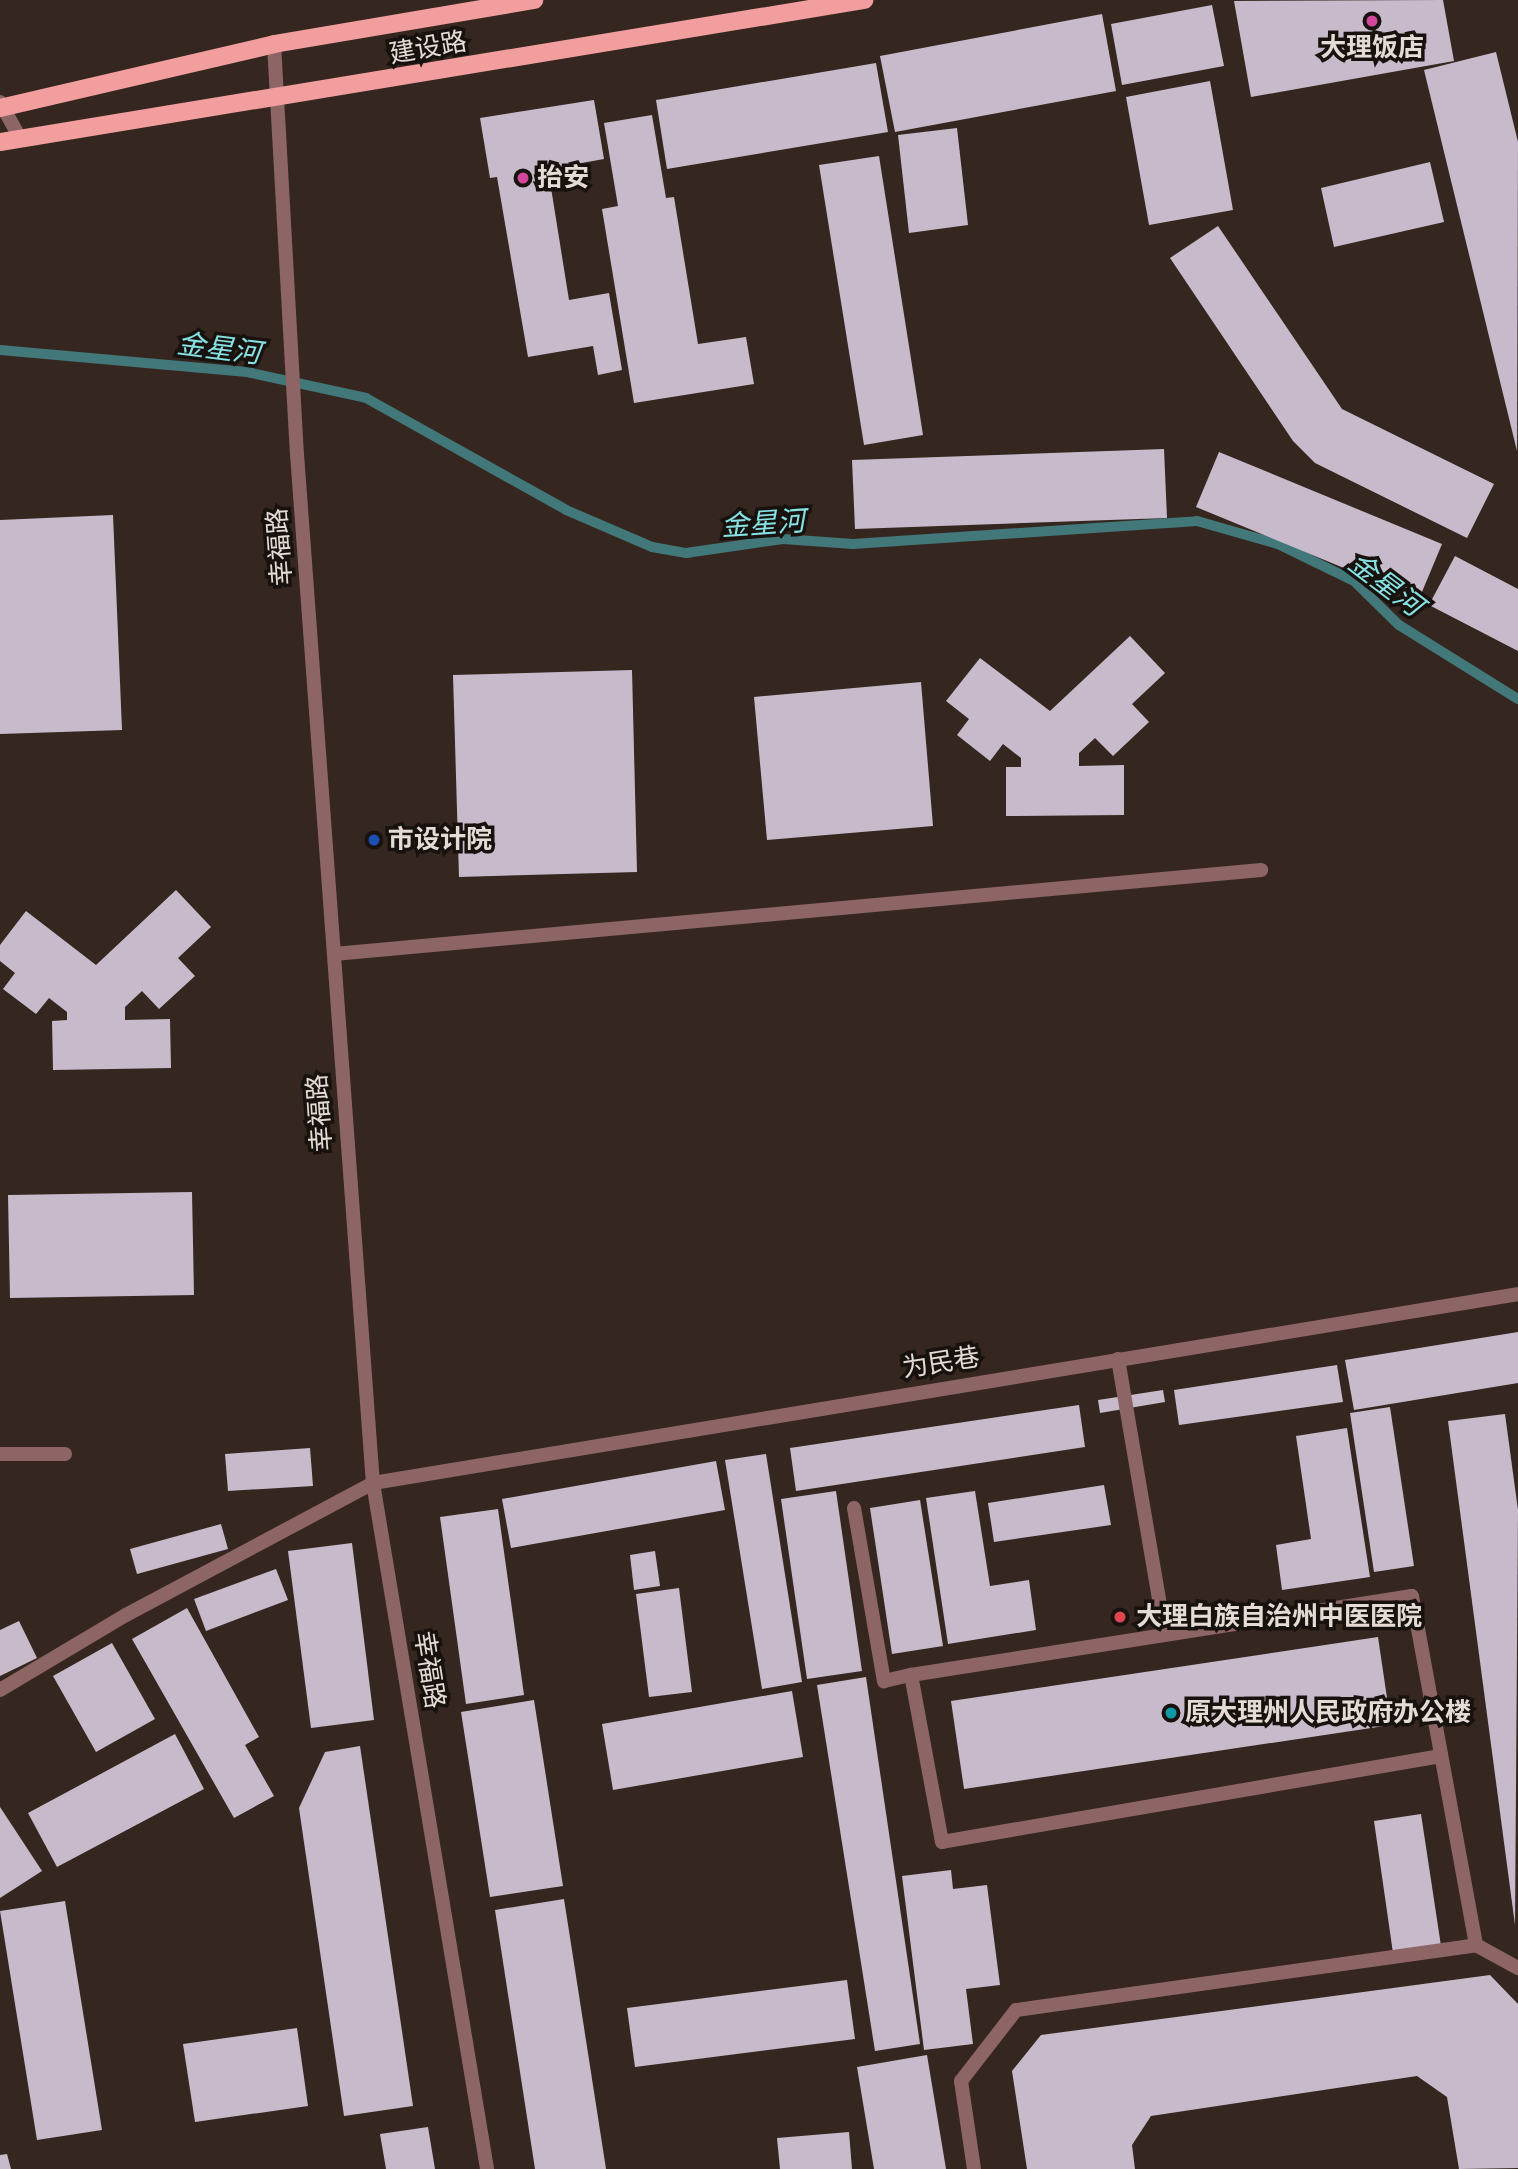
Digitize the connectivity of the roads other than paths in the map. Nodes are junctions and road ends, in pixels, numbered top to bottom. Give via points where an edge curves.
1 (534, 0) edge
2 (864, 0) edge
3 (274, 44) junction
4 (279, 99) junction
5 (1, 106) edge
6 (20, 138) junction
7 (0, 142) edge
8 (1261, 870) dead end
9 (334, 954) junction
10 (1518, 1294) edge
11 (1118, 1359) junction
12 (0, 1454) edge
13 (65, 1454) dead end
14 (373, 1483) junction
15 (854, 1508) dead end
16 (1165, 1633) junction
17 (911, 1675) junction
18 (0, 1690) edge
19 (1440, 1756) junction
20 (1476, 1945) junction
21 (1518, 1968) edge
22 (487, 2169) edge
23 (974, 2169) edge

1 - 3 main road, 建设路
2 - 4 main road, 建设路
3 - 4 street, 幸福路
3 - 5 main road, 建设路
4 - 6 main road, 建设路
4 - 9 street, 幸福路 via 297,454
5 - 6 street
6 - 7 main road, 建设路
8 - 9 street
9 - 14 street, 幸福路
10 - 11 street, 为民巷
11 - 14 street, 为民巷
11 - 16 street
12 - 13 street
14 - 18 street, 为民巷 via 126,1615
14 - 22 street, 幸福路
15 - 17 street via 884,1681
16 - 17 street
16 - 19 street via 1412,1596
17 - 19 street via 942,1842
19 - 20 street
20 - 21 street
20 - 23 street via 1016,2010 961,2081

